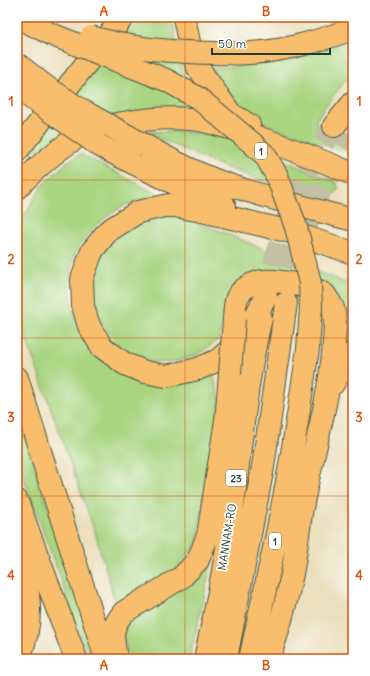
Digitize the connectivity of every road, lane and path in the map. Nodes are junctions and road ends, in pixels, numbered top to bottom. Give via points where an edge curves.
1 (17, 17) edge
2 (42, 17) edge
3 (123, 17) edge
4 (184, 17) edge
5 (353, 29) edge
6 (17, 64) edge
7 (17, 88) edge
8 (353, 103) edge
9 (334, 126) tunnel mouth
10 (280, 145) junction
11 (17, 151) edge
12 (139, 154) junction
13 (353, 174) edge
14 (17, 188) edge
15 (353, 220) edge
16 (291, 232) junction
17 (353, 253) edge
18 (276, 300) junction
19 (353, 353) edge
20 (17, 378) edge
21 (326, 402) junction
22 (17, 501) edge
23 (17, 544) edge
24 (18, 659) edge
25 (76, 659) edge
26 (106, 659) edge
27 (116, 659) edge
28 (205, 659) edge
29 (226, 659) edge
30 (250, 659) edge
31 (269, 659) edge

1 - 30 main road, 1, bridge via 53,35 166,80 198,98 265,155 277,176 296,226 310,283 308,349 292,452
2 - 5 main road, bridge via 83,34 131,47 174,52 271,51
3 - 11 main road
4 - 10 main road via 197,66 231,114
6 - 12 main road, bridge
7 - 12 main road, bridge via 100,146
8 - 9 main road
10 - 13 main road
10 - 14 main road via 228,127 189,119 146,119 113,124 86,133 64,146 34,170
12 - 15 main road via 170,160 217,180
12 - 16 main road via 198,195
16 - 17 main road
16 - 18 main road via 169,205 138,212 108,231 92,251 82,279 83,306 89,326 102,347 125,364 145,372 166,376 198,369 218,360 244,337
18 - 28 main road, MANNAM-RO / 23 via 249,381 229,534
18 - 29 main road, MANNAM-RO / 23 via 263,467
19 - 21 main road via 335,379
20 - 26 main road
21 - 27 main road, bridge via 334,342 332,307 318,291 284,282 258,281 250,285 236,300 226,420 208,535 198,560 182,578 124,612 117,619 113,636
21 - 31 main road via 304,495 290,583
22 - 25 main road
23 - 24 main road via 28,586 30,605 27,632

